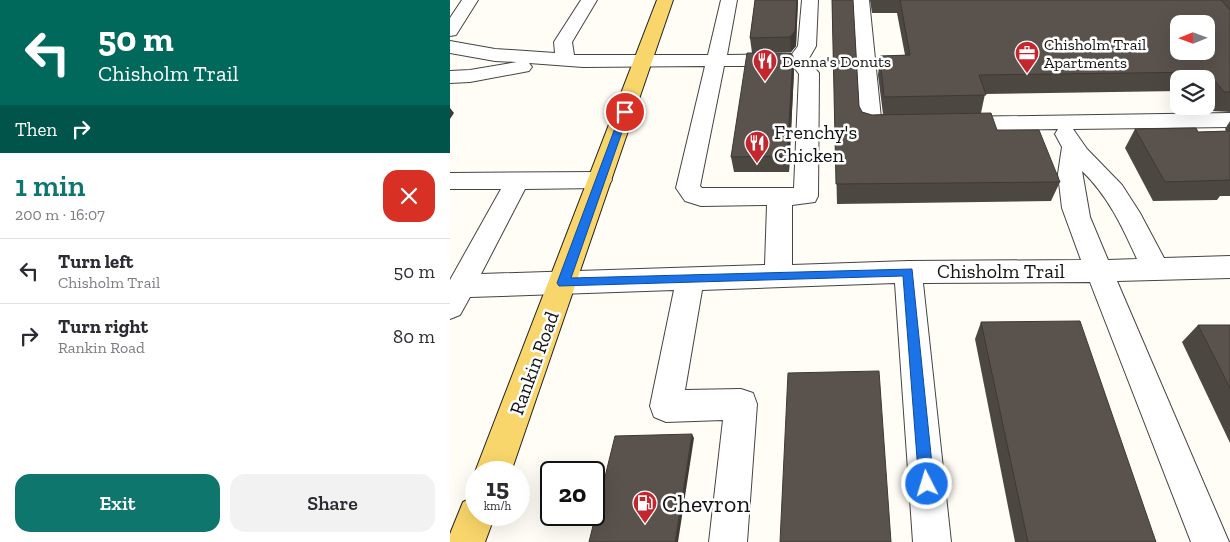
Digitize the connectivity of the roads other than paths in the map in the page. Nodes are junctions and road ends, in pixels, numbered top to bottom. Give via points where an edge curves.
1 (470, 0) edge
2 (589, 0) edge
3 (666, 0) edge
4 (730, 0) edge
5 (810, 0) edge
6 (862, 0) edge
7 (450, 31) edge
8 (450, 47) edge
9 (565, 59) junction
10 (798, 60) junction
11 (643, 61) junction
12 (716, 61) junction
13 (450, 78) edge
14 (1230, 120) edge
15 (1061, 122) junction
16 (1072, 148) junction
17 (600, 180) junction
18 (450, 181) edge
19 (517, 181) junction
20 (780, 196) junction
21 (1230, 267) edge
22 (1156, 269) junction
23 (1100, 271) junction
24 (908, 272) junction
25 (778, 276) junction
26 (690, 278) junction
27 (563, 283) junction
28 (455, 296) edge
29 (497, 461) edge
30 (472, 526) edge
31 (466, 542) edge
32 (728, 542) edge
33 (932, 542) edge
34 (1210, 542) edge

1 - 7 street
2 - 9 street via 563,42
3 - 11 main road, Rankin Road
4 - 12 street
5 - 10 street via 807,46
6 - 15 street via 871,125
8 - 9 street via 495,55
9 - 11 street
9 - 13 street
10 - 12 street
10 - 20 street via 809,73 806,196
11 - 12 street
11 - 17 main road, Rankin Road
12 - 20 street via 688,188 694,196 701,197
14 - 15 street
15 - 16 street
16 - 22 street via 1106,182 1125,210
16 - 23 street via 1069,165 1071,193 1077,217
17 - 19 street
17 - 27 main road, Rankin Road
18 - 19 street
19 - 28 street
20 - 25 street
21 - 22 street, Chisholm Trail
22 - 23 street, Chisholm Trail
23 - 24 street, Chisholm Trail
23 - 34 street
24 - 25 street, Chisholm Trail
24 - 33 street
25 - 26 street, Chisholm Trail
26 - 27 street, Chisholm Trail
26 - 32 street via 666,406 741,404
27 - 28 street, Chisholm Trail
27 - 29 main road, Rankin Road
30 - 31 main road

